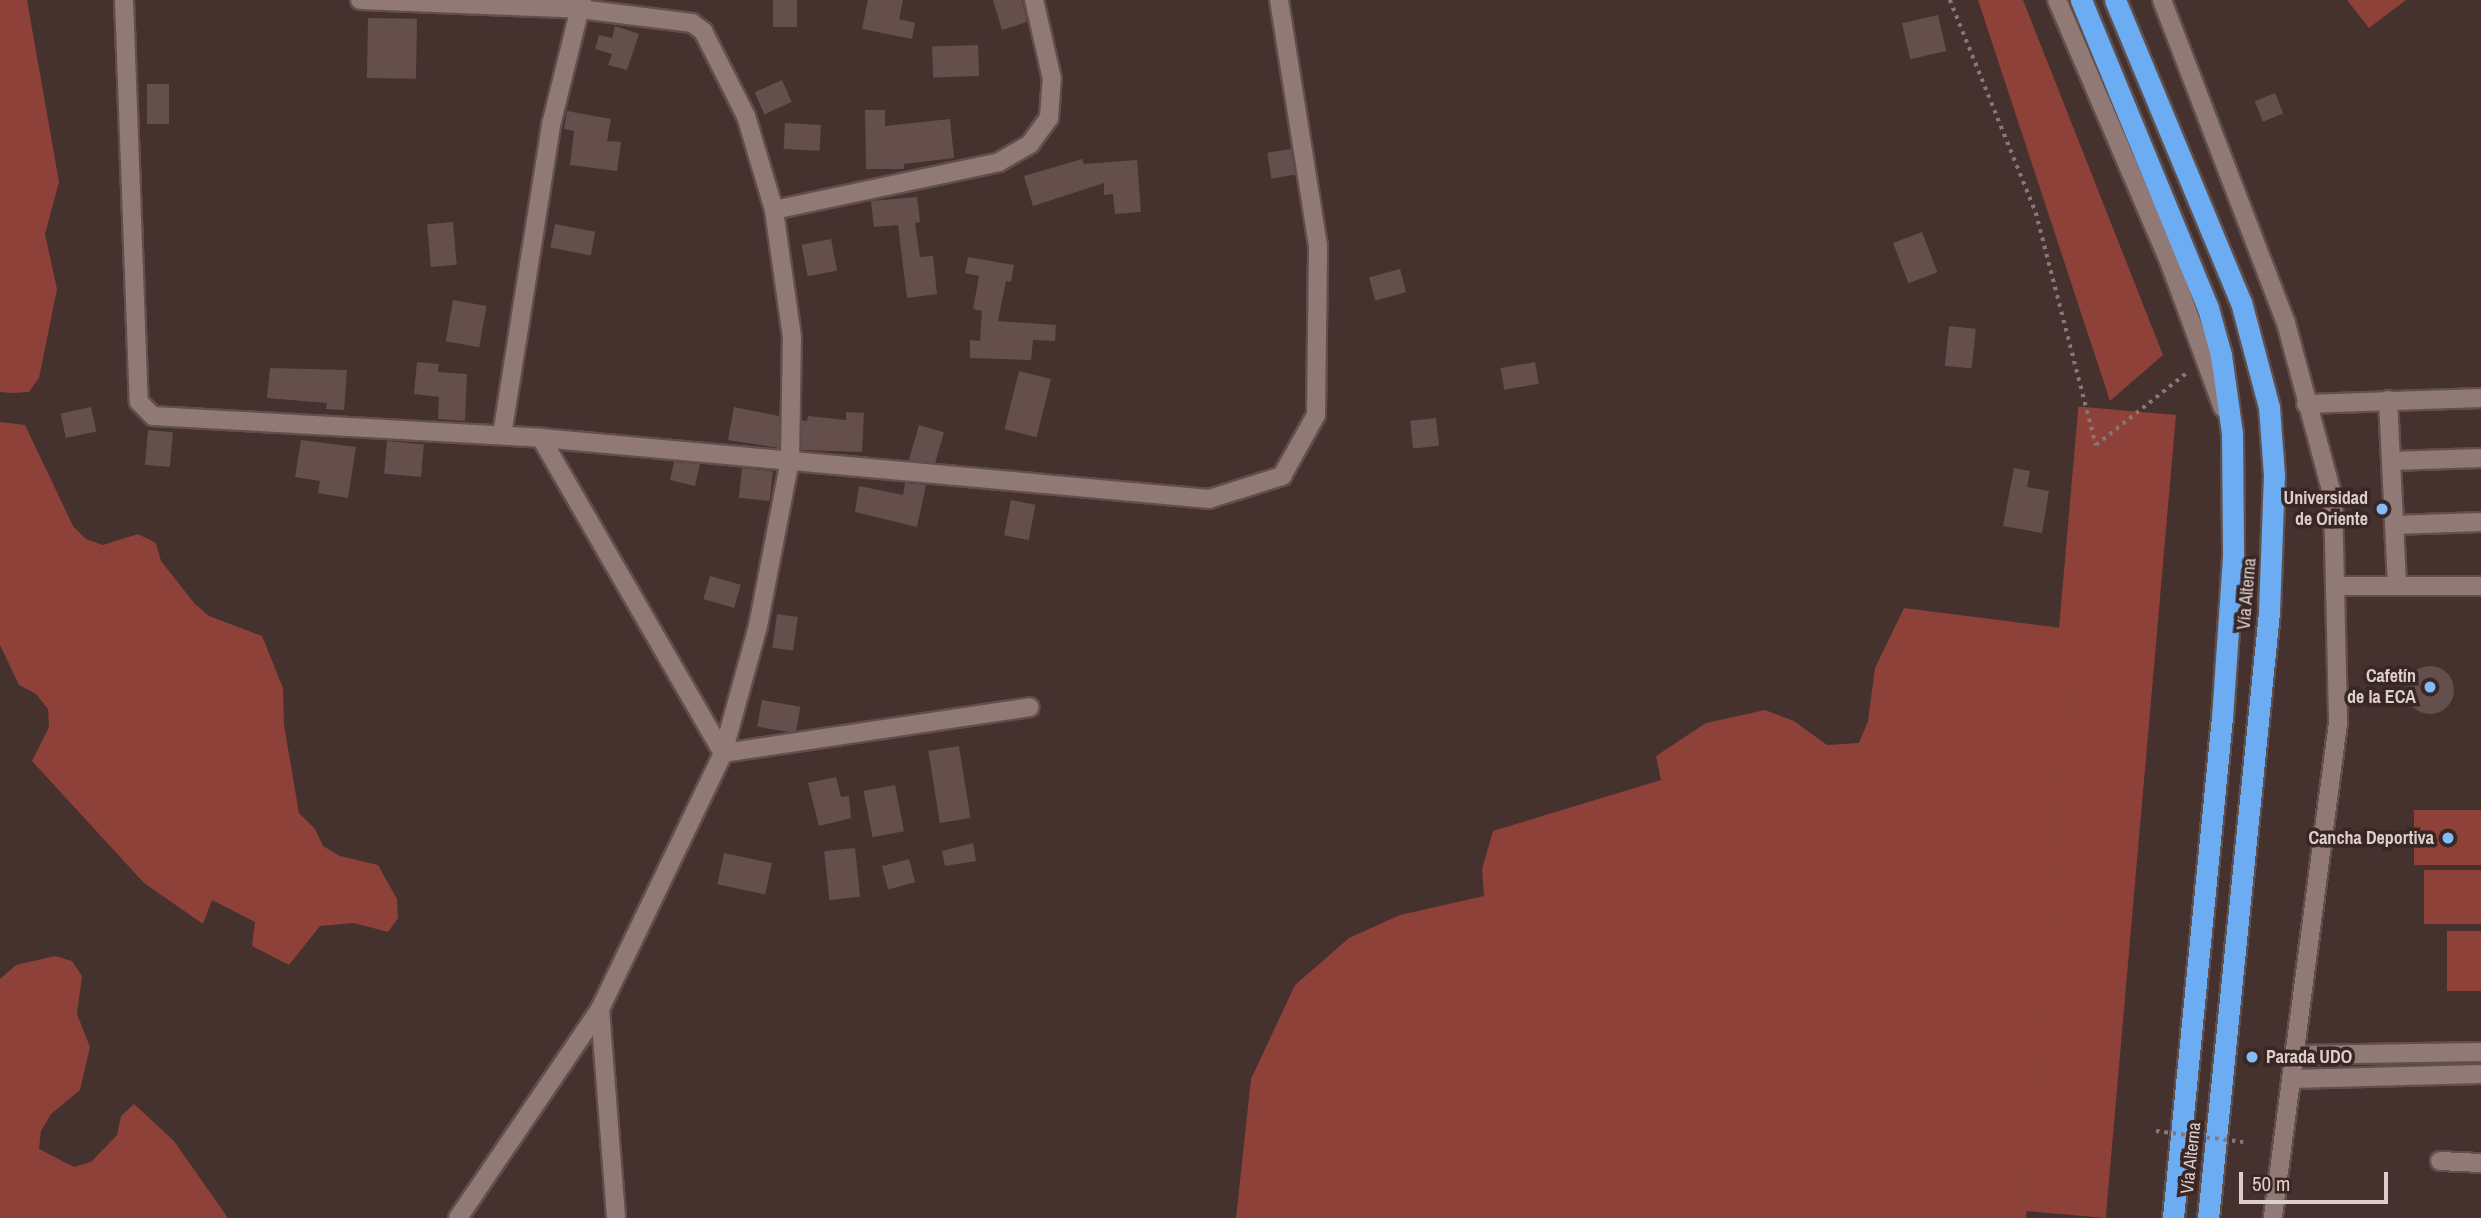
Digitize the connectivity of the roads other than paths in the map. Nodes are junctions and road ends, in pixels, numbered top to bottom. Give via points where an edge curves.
1 (124, 0) edge
2 (360, 0) edge
3 (1034, 0) edge
4 (1279, 0) edge
5 (2057, 0) edge
6 (2081, 0) edge
7 (2115, 0) edge
8 (2162, 0) edge
9 (581, 4) edge
10 (774, 210) junction
11 (2481, 398) edge
12 (2388, 400) junction
13 (2306, 404) junction
14 (2232, 433) junction
15 (502, 435) junction
16 (541, 438) junction
17 (2481, 458) edge
18 (790, 460) junction
19 (2391, 461) junction
20 (2481, 522) edge
21 (2394, 525) junction
22 (2397, 583) junction
23 (2334, 586) junction
24 (2481, 586) edge
25 (1030, 707) dead end
26 (723, 753) junction
27 (600, 1009) junction
28 (2481, 1052) edge
29 (2295, 1055) junction
30 (2481, 1074) edge
31 (2291, 1079) junction
32 (2440, 1161) dead end
33 (2481, 1163) edge
34 (458, 1218) edge
35 (615, 1218) edge
36 (2173, 1218) edge
37 (2208, 1218) edge
38 (2273, 1218) edge

1 - 15 street via 143,410 153,415
2 - 9 street
3 - 10 street via 1052,79 1049,118 1030,144 999,162
4 - 18 street via 1318,246 1316,415 1282,476 1209,499
5 - 14 street via 2169,264
6 - 14 highway, Vía Alterna via 2208,308 2221,355
7 - 37 highway, Vía Alterna via 2241,302 2269,407 2274,475 2269,612
8 - 13 street via 2286,323
9 - 10 street via 680,19 703,31 746,116
9 - 15 street via 551,124
10 - 18 street via 792,337
11 - 12 street
12 - 13 street
12 - 19 street
13 - 23 street via 2333,497
14 - 36 highway, Vía Alterna via 2233,557 2222,718
15 - 16 street
16 - 18 street
16 - 26 street
17 - 19 street
18 - 26 street via 758,626
19 - 21 street
20 - 21 street
21 - 22 street
22 - 23 street
22 - 24 street
23 - 29 street via 2338,723
25 - 26 street
26 - 27 street
27 - 34 street
27 - 35 street
28 - 29 street
29 - 31 street
30 - 31 street
31 - 38 street
32 - 33 street

